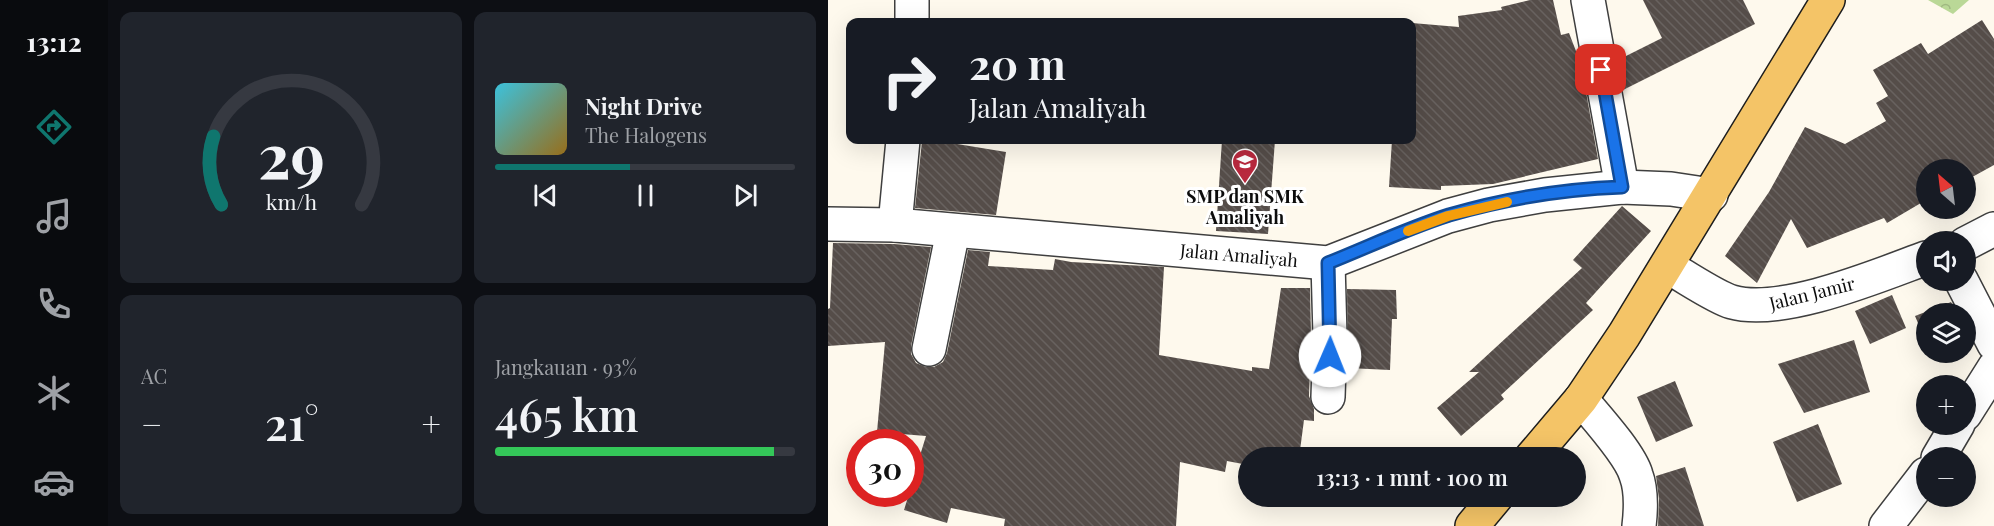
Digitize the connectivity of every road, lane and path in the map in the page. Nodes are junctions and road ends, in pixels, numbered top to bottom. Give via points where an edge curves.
1 (912, 0) edge
2 (1588, 0) edge
3 (1828, 0) edge
4 (912, 18) edge
5 (903, 144) edge
6 (1622, 187) junction
7 (1711, 195) junction
8 (828, 224) edge
9 (895, 225) junction
10 (1994, 230) edge
11 (952, 231) junction
12 (1976, 239) edge
13 (1916, 262) edge
14 (1328, 263) junction
15 (1668, 267) junction
16 (1967, 291) edge
17 (1994, 344) edge
18 (930, 349) dead end
19 (1994, 368) edge
20 (1328, 397) dead end
21 (1976, 397) edge
22 (1581, 399) junction
23 (1540, 447) edge
24 (1916, 487) edge
25 (1488, 507) edge
26 (1472, 526) edge
27 (1639, 526) edge
28 (1886, 526) edge

1 - 4 street
2 - 6 street
3 - 7 main road
5 - 9 street
6 - 7 street, Jalan Amaliyah
6 - 14 street, Jalan Amaliyah via 1489,205 1448,216
7 - 15 main road
8 - 9 street, Jalan Amaliyah
9 - 11 street, Jalan Amaliyah
10 - 12 street
11 - 14 street, Jalan Amaliyah
11 - 18 street
13 - 15 street, Jalan Jamir via 1790,302 1756,306 1730,301
14 - 20 street
15 - 22 main road
16 - 17 street
19 - 21 street
22 - 23 main road
22 - 27 street via 1629,459 1641,501
24 - 28 street
25 - 26 main road

